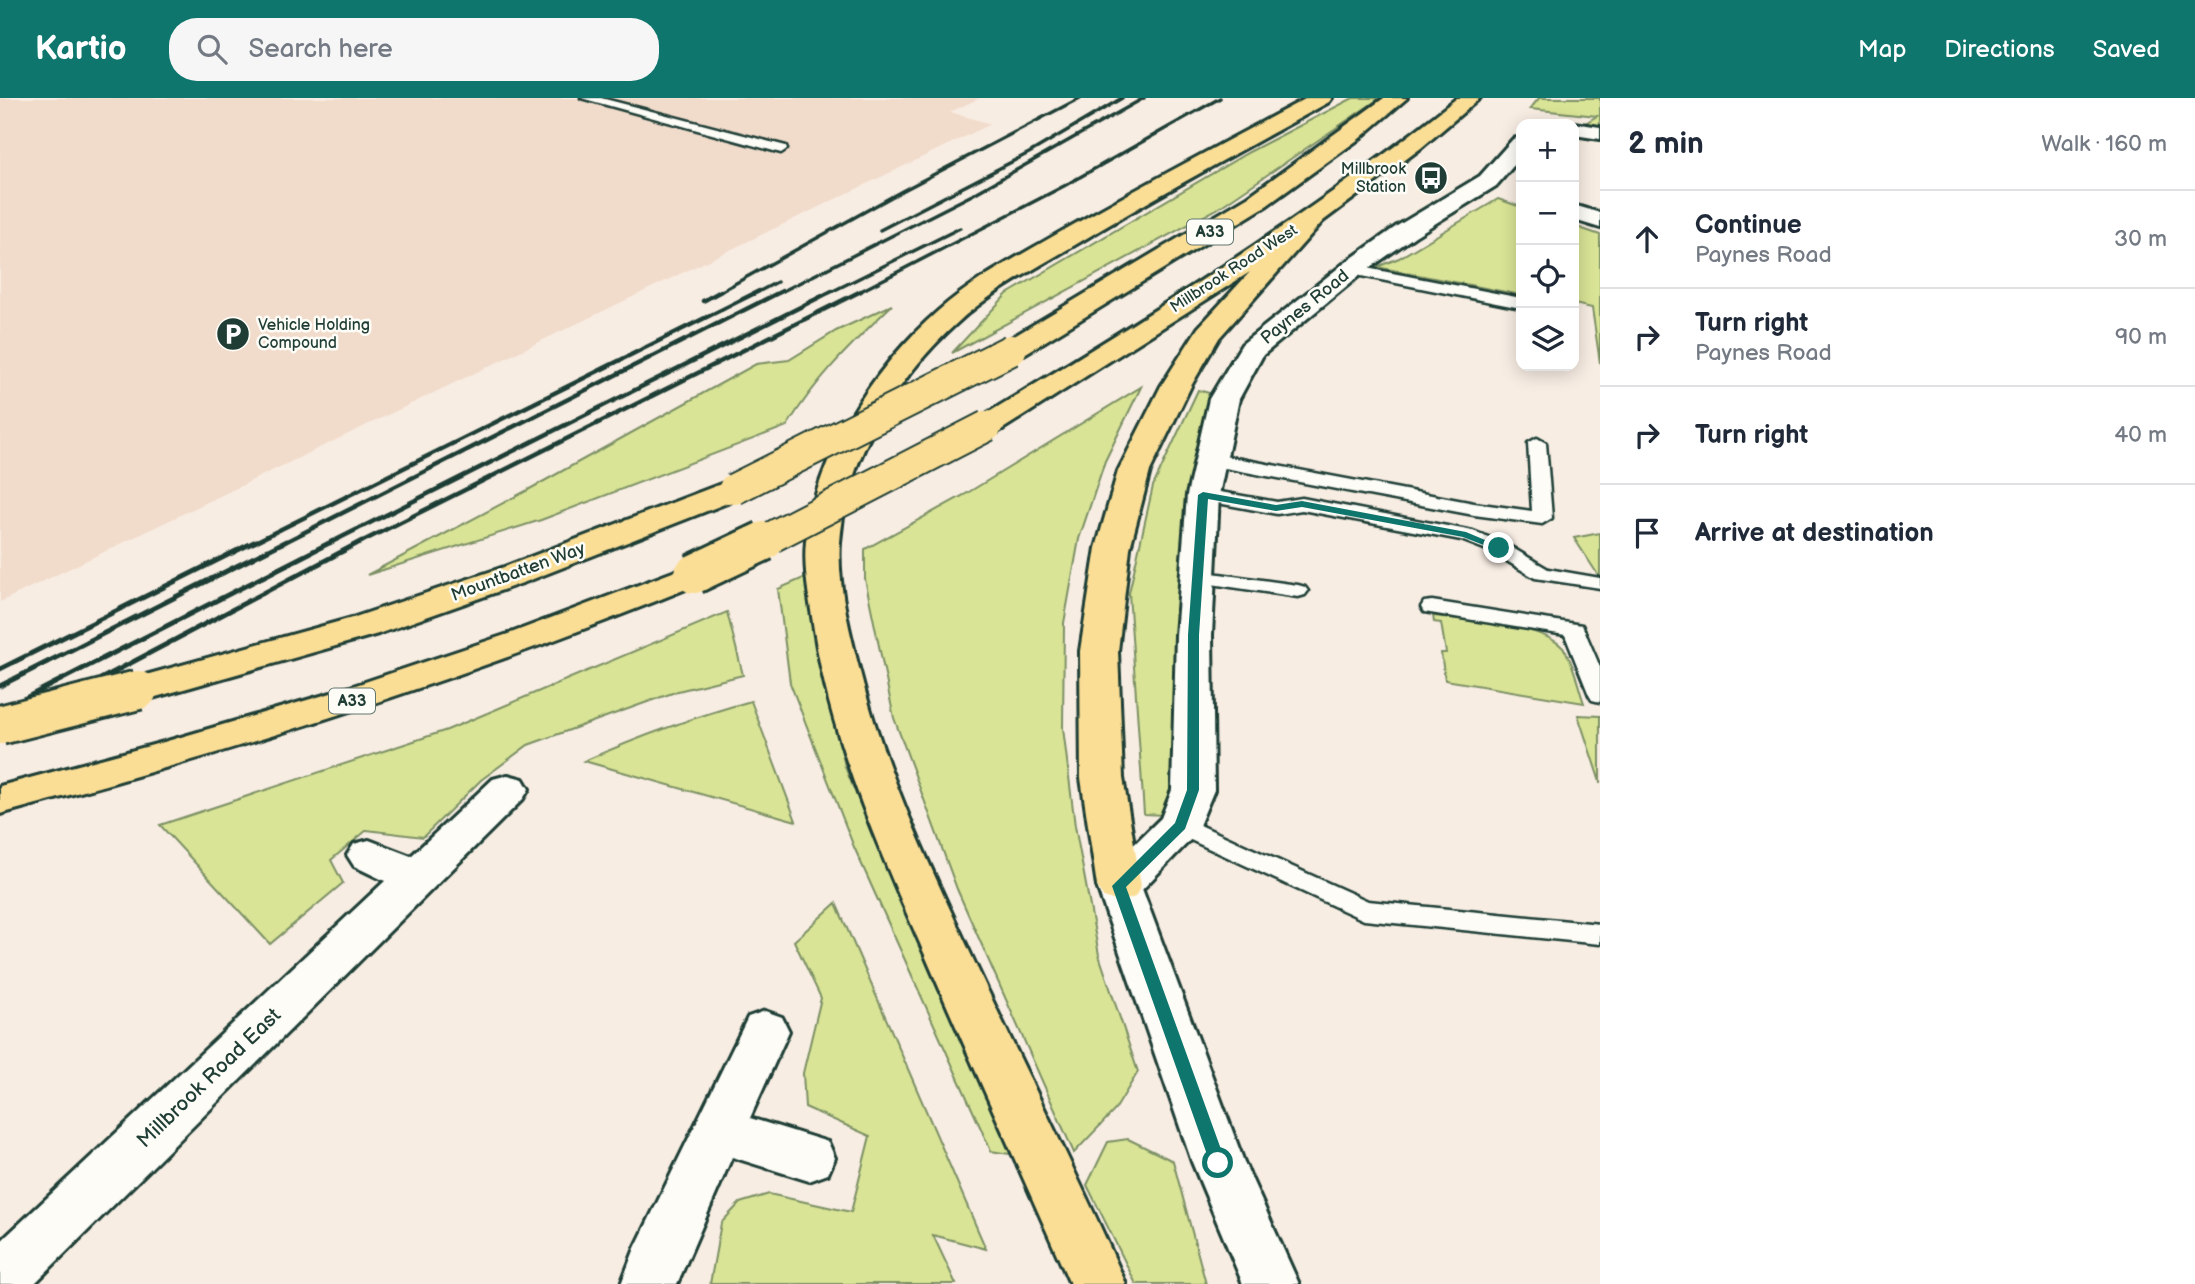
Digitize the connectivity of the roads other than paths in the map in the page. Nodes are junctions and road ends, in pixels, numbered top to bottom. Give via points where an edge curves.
1 (587, 98) edge
2 (1322, 98) edge
3 (1397, 98) edge
4 (1470, 98) edge
5 (1579, 126) edge
6 (1600, 133) edge
7 (781, 149) dead end
8 (1516, 154) edge
9 (1579, 214) edge
10 (1315, 216) junction
11 (1600, 221) edge
12 (1350, 270) junction
13 (1516, 302) dead end
14 (1537, 443) dead end
15 (1209, 459) junction
16 (1203, 495) junction
17 (1198, 577) junction
18 (1595, 583) dead end
19 (1298, 591) dead end
20 (1432, 607) dead end
21 (1600, 695) edge
22 (0, 725) edge
23 (508, 789) dead end
24 (0, 800) edge
25 (1180, 825) junction
26 (369, 855) dead end
27 (417, 877) junction
28 (1119, 886) junction
29 (1600, 934) edge
30 (765, 1031) dead end
31 (718, 1131) junction
32 (809, 1158) dead end
33 (0, 1279) edge
34 (649, 1284) edge
35 (1098, 1284) edge
36 (1270, 1284) edge

1 - 7 lane
2 - 35 highway via 1081,230 978,292 945,319 896,373 864,422 832,496 823,541 833,637 851,712 884,810
3 - 22 highway, Mountbatten Way / A33, bridge via 1296,176 1196,241 1011,350 734,489 378,622
4 - 10 highway, Millbrook Road West / A33
5 - 6 street
8 - 12 street, Paynes Road via 1499,185 1406,231
9 - 11 street
10 - 24 highway, Millbrook Road West / A33, bridge via 987,426 694,574 570,625 328,709 165,758
10 - 28 highway via 1208,334 1133,471 1113,548 1099,651 1102,778
12 - 13 lane
12 - 15 street, Paynes Road via 1252,350 1224,399
14 - 15 lane via 1542,518
15 - 16 street, Paynes Road
16 - 17 street, Paynes Road
16 - 18 lane via 1276,508 1302,504 1466,535 1499,548 1542,574
17 - 19 lane
17 - 25 street, Paynes Road via 1193,790
20 - 21 lane via 1574,631
23 - 27 street, Millbrook Road East
25 - 28 street, Paynes Road
25 - 29 lane via 1364,910
26 - 27 street
27 - 33 street, Millbrook Road East
28 - 36 street via 1218,1163
30 - 31 street
31 - 32 street
31 - 34 street

